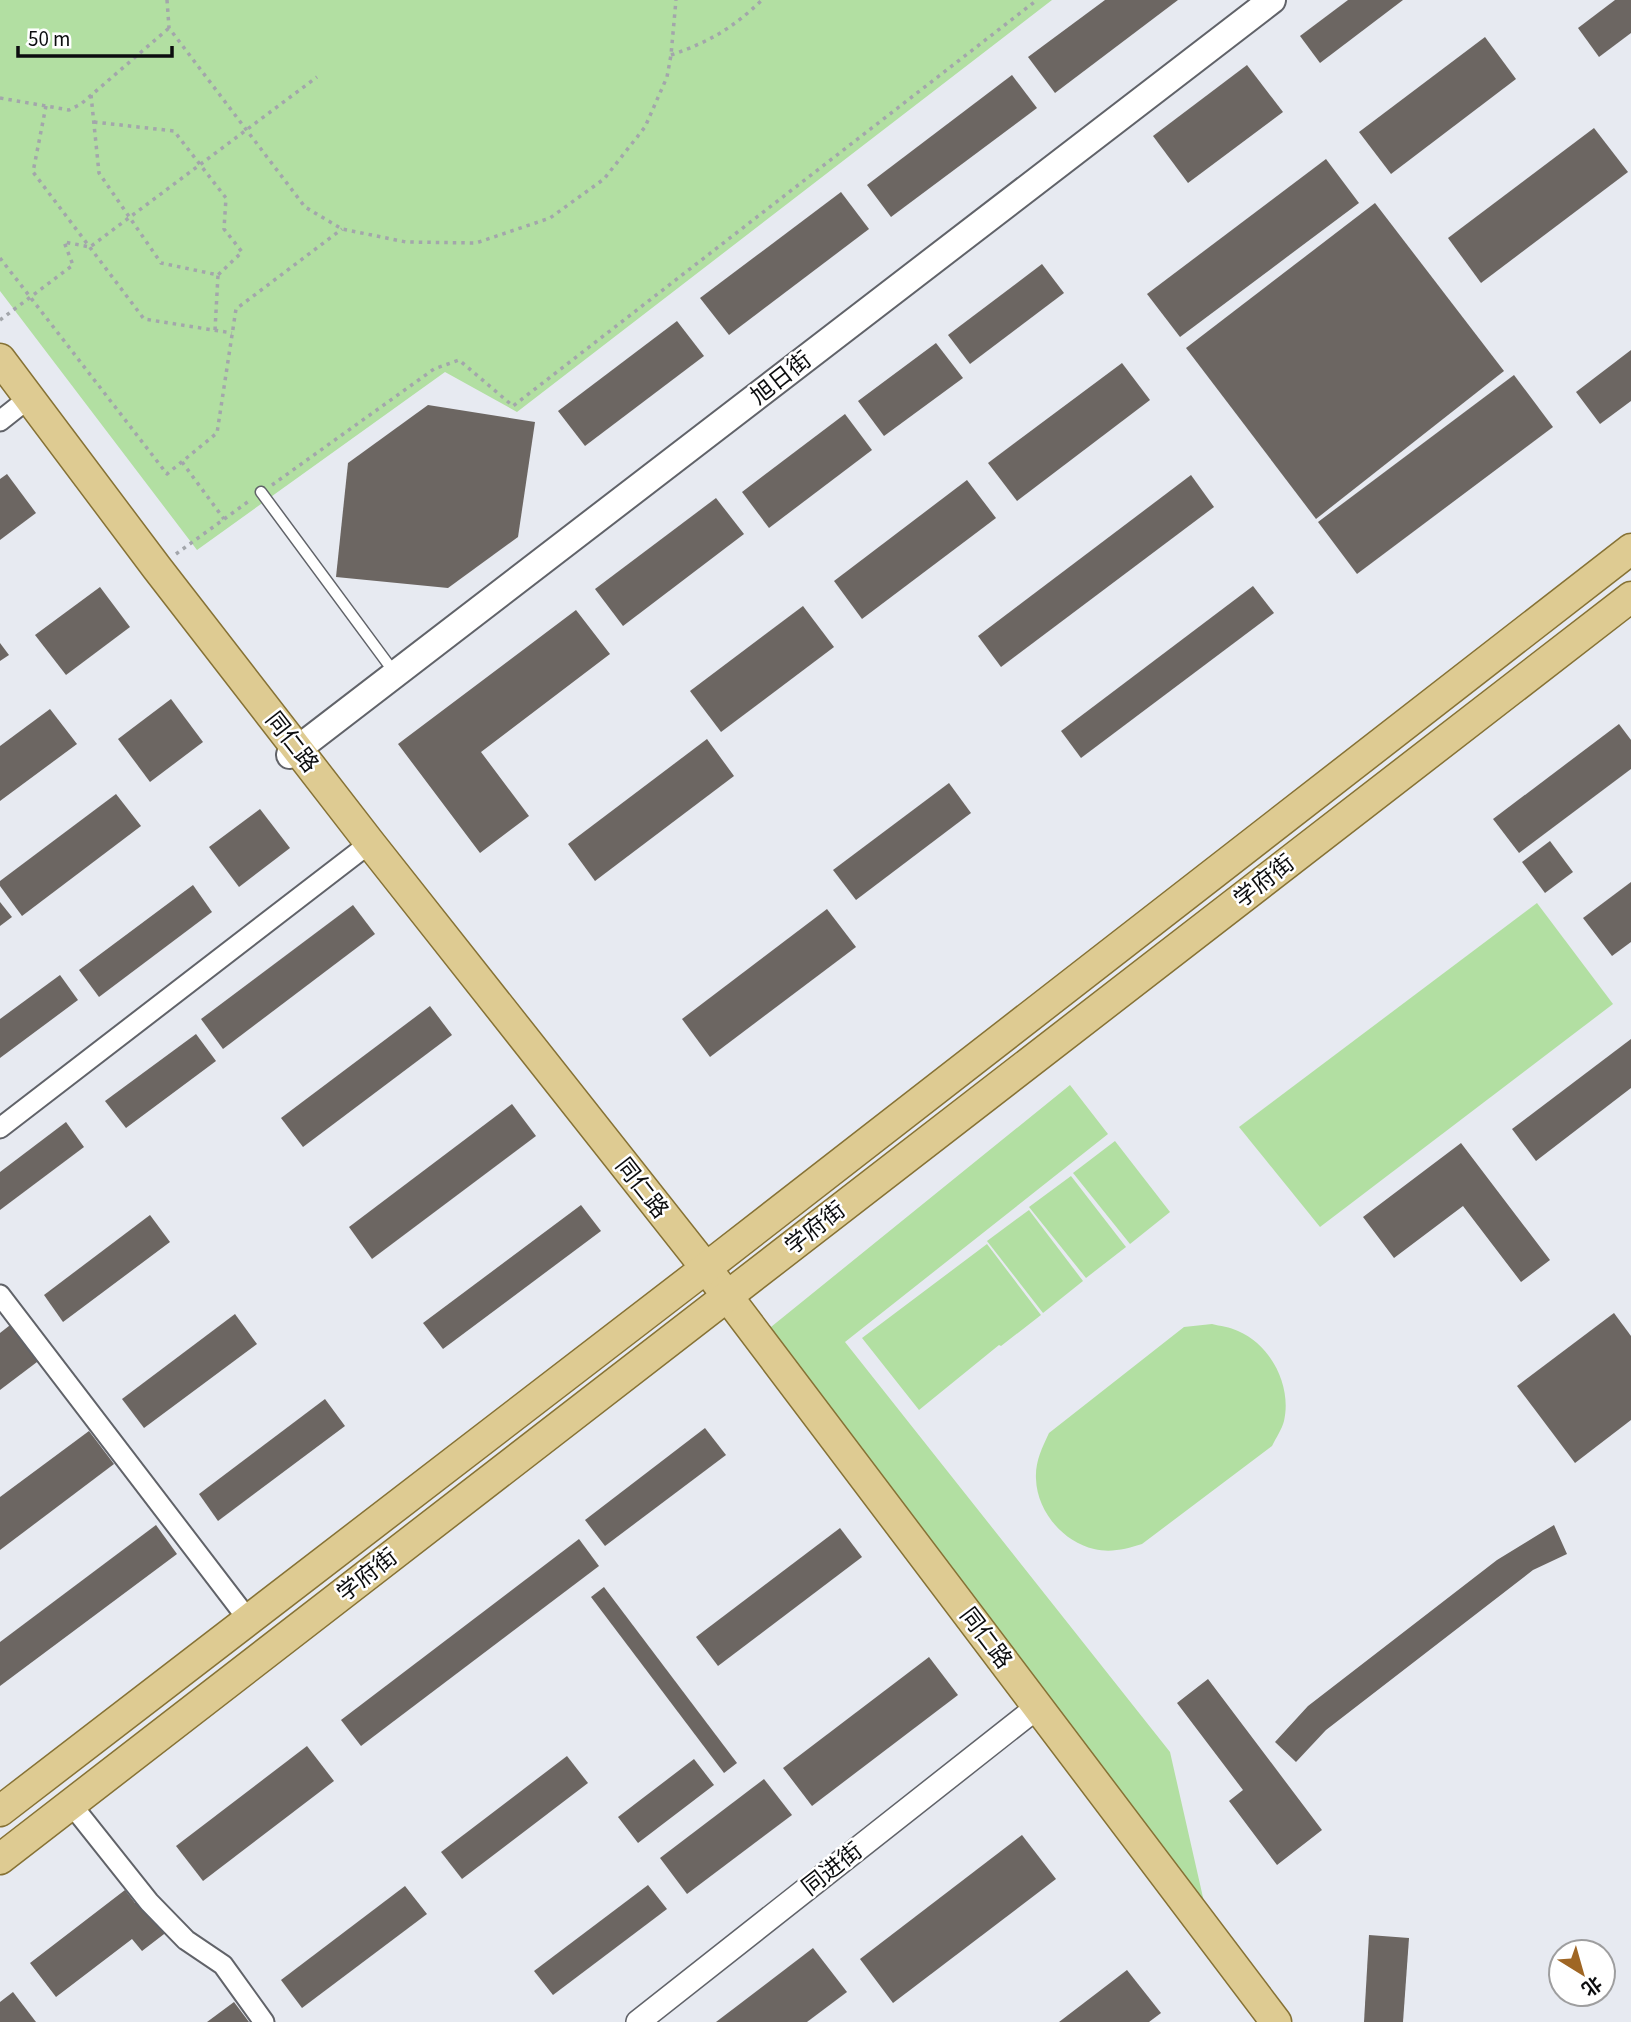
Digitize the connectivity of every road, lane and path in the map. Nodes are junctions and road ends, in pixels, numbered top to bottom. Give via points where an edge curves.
1 (166, 0) edge
2 (676, 0) edge
3 (762, 0) edge
4 (1037, 0) edge
5 (1272, 0) edge
6 (169, 29) junction
7 (671, 55) junction
8 (317, 77) dead end
9 (91, 95) junction
10 (0, 98) edge
11 (46, 106) junction
12 (94, 122) junction
13 (247, 130) junction
14 (201, 166) junction
15 (130, 218) junction
16 (342, 229) junction
17 (90, 247) junction
18 (0, 258) edge
19 (218, 275) junction
20 (30, 297) junction
21 (0, 320) edge
22 (215, 330) junction
23 (232, 333) junction
24 (0, 359) edge
25 (12, 403) edge
26 (182, 461) junction
27 (261, 492) junction
28 (224, 519) junction
29 (1631, 549) edge
30 (157, 568) junction
31 (1631, 597) edge
32 (395, 674) junction
33 (294, 752) junction
34 (365, 846) junction
35 (0, 1128) edge
36 (699, 1273) junction
37 (0, 1295) edge
38 (720, 1301) junction
39 (247, 1618) junction
40 (1026, 1716) junction
41 (71, 1804) junction
42 (0, 1811) edge
43 (0, 1859) edge
44 (264, 2022) edge
45 (638, 2022) edge
46 (1259, 2022) edge
47 (1276, 2022) edge

1 - 6 path
2 - 7 path
3 - 7 path via 733,27 702,45
4 - 27 path via 513,406 459,360 447,363
5 - 32 main road, 旭日街
6 - 9 path
6 - 13 path
7 - 16 path via 667,77 645,127 604,180 550,218 476,243 406,242
8 - 13 path
9 - 11 path via 69,110
9 - 12 path
10 - 11 path
11 - 17 path via 33,172
12 - 14 path via 174,131
12 - 15 path via 99,173
13 - 14 path
13 - 16 path via 305,207
14 - 15 path
14 - 19 path via 226,198 224,229 242,252
15 - 17 path
15 - 19 path via 161,263
16 - 23 path via 236,309
17 - 20 path via 64,242 73,265
17 - 22 path via 144,319
18 - 20 path
19 - 22 path
20 - 21 path
20 - 26 path via 167,474
22 - 23 path
23 - 26 path via 217,433
24 - 25 main road, 同仁路
25 - 30 main road, 同仁路
25 - 33 main road, 同仁路
26 - 28 path
27 - 28 path
27 - 32 lane
28 - 30 path
29 - 36 main road, 学府街
30 - 33 main road, 同仁路
31 - 38 main road, 学府街
32 - 33 main road, 旭日街
33 - 34 main road, 同仁路
34 - 35 street
34 - 36 main road, 同仁路
36 - 38 main road, 同仁路
36 - 39 main road, 学府街
37 - 39 street
38 - 40 main road, 同仁路
38 - 41 main road, 学府街
38 - 47 main road, 同仁路
39 - 42 main road, 学府街
40 - 45 street, 同进街
40 - 46 main road, 同仁路
41 - 43 main road, 学府街
41 - 44 street via 149,1902 186,1940 223,1965

